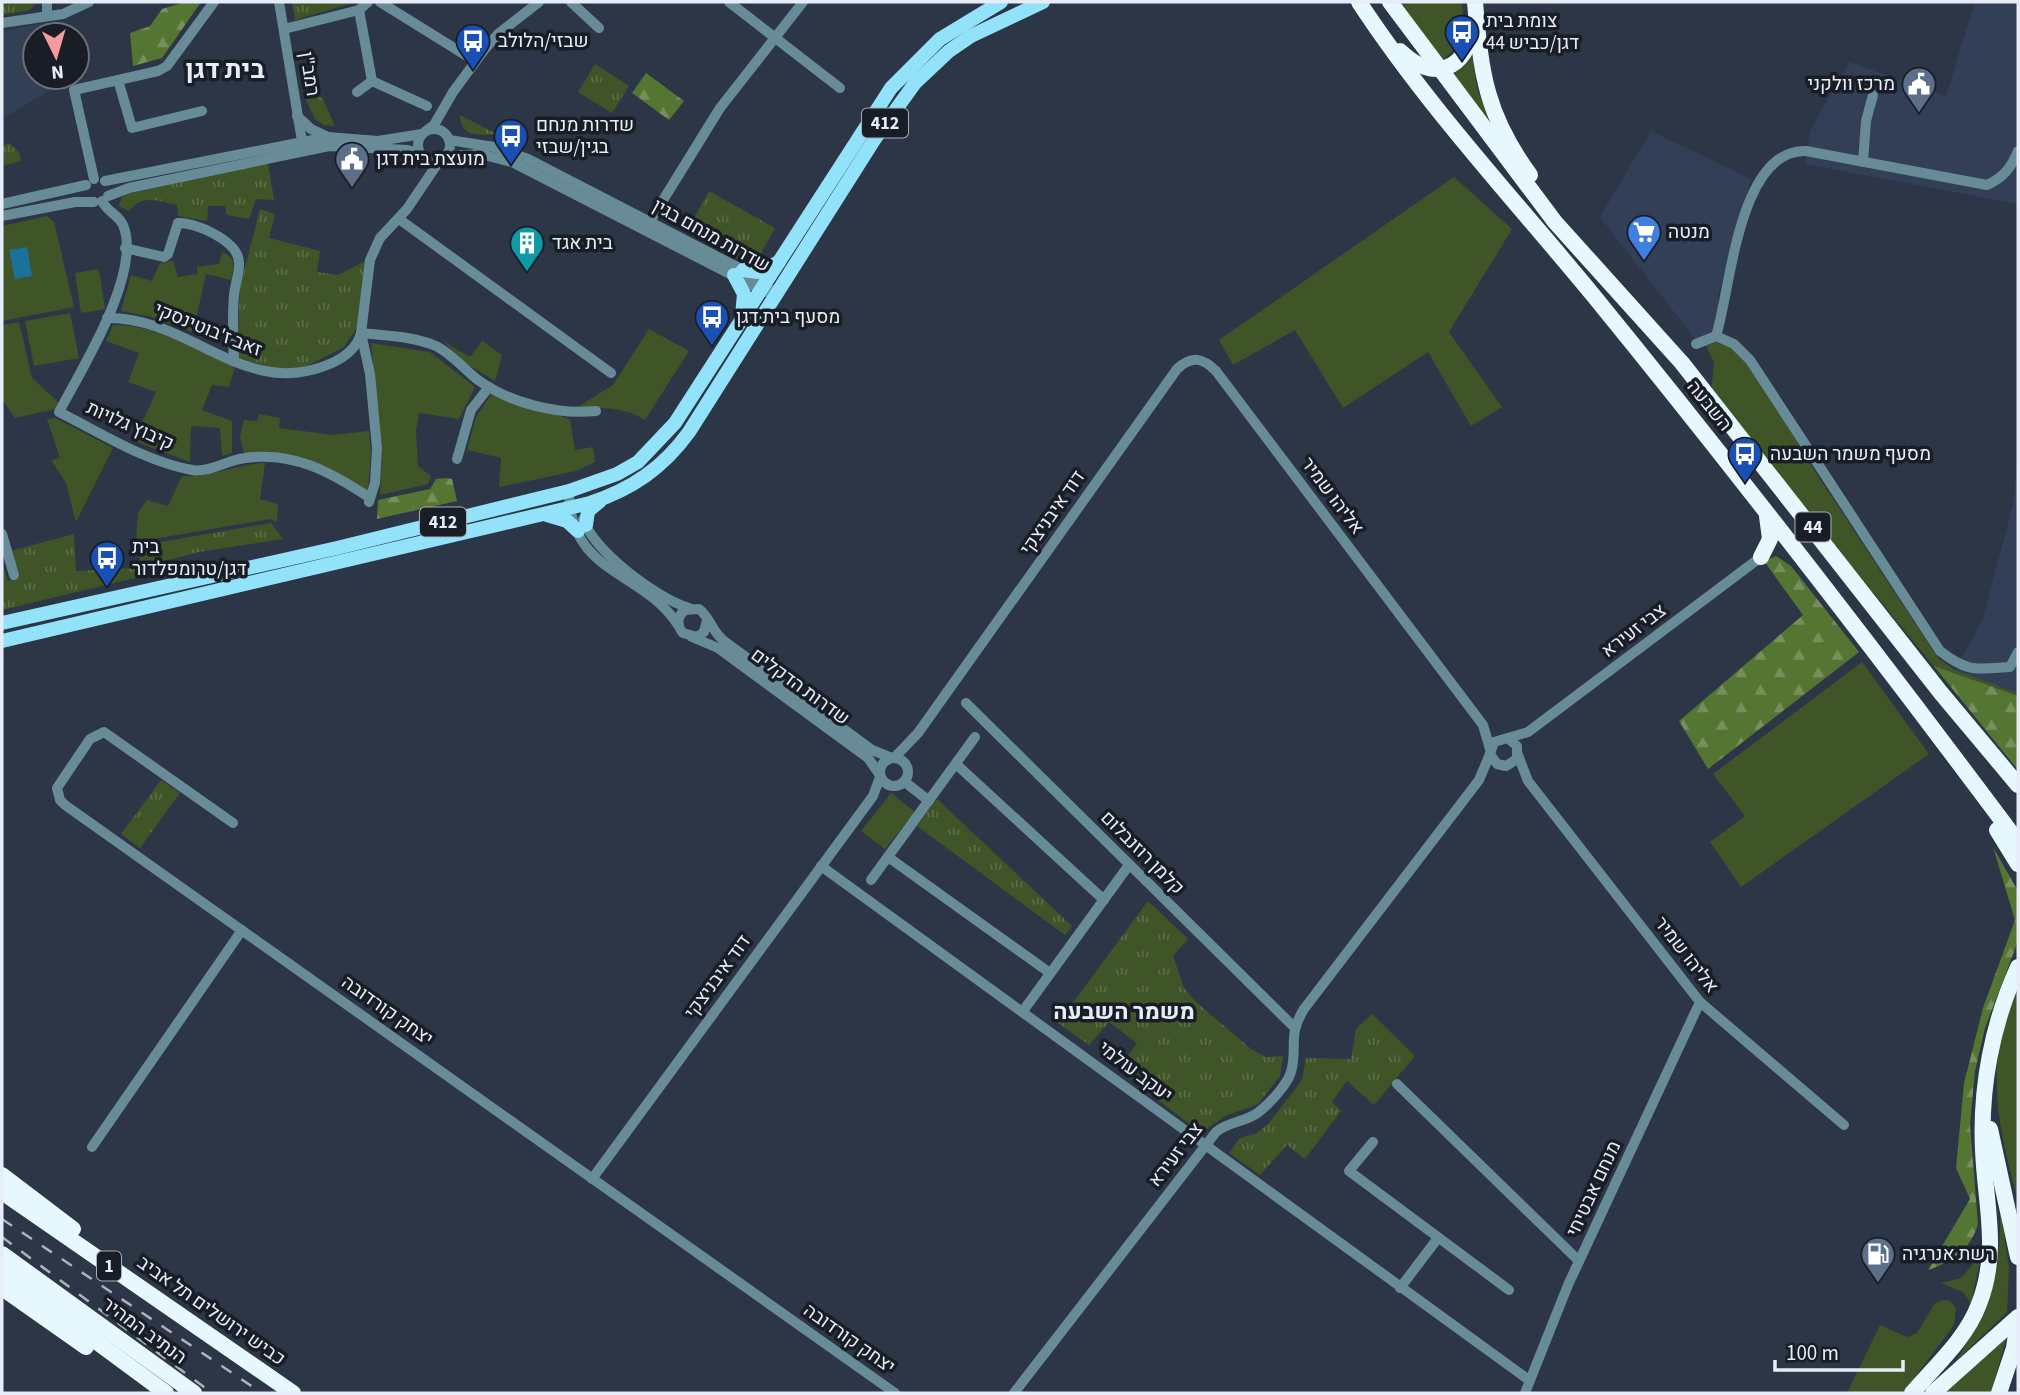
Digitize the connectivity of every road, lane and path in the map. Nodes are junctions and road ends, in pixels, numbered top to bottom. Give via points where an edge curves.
1 (47, 2) edge
2 (89, 2) edge
3 (214, 2) edge
4 (279, 2) edge
5 (368, 2) edge
6 (380, 2) edge
7 (539, 2) edge
8 (571, 2) edge
9 (729, 2) edge
10 (803, 2) edge
11 (1001, 2) edge
12 (1043, 2) edge
13 (1359, 2) edge
14 (1390, 2) edge
15 (1476, 8) edge
16 (359, 10) junction
17 (47, 16) junction
18 (2, 23) edge
19 (599, 28) dead end
20 (284, 29) junction
21 (1378, 30) junction
22 (773, 37) junction
23 (475, 61) junction
24 (1439, 70) junction
25 (118, 80) junction
26 (372, 81) junction
27 (840, 88) dead end
28 (357, 92) dead end
29 (1873, 95) dead end
30 (448, 100) junction
31 (427, 106) dead end
32 (202, 111) dead end
33 (297, 116) junction
34 (424, 133) junction
35 (328, 136) junction
36 (449, 138) junction
37 (303, 147) junction
38 (2018, 151) edge
39 (422, 156) junction
40 (443, 158) junction
41 (1863, 162) junction
42 (95, 182) junction
43 (419, 187) junction
44 (101, 200) junction
45 (2, 204) edge
46 (2, 216) edge
47 (399, 219) junction
48 (647, 226) junction
49 (125, 248) junction
50 (780, 261) junction
51 (1600, 270) junction
52 (738, 273) junction
53 (767, 290) junction
54 (107, 318) junction
55 (741, 319) junction
56 (361, 333) junction
57 (1716, 336) junction
58 (1696, 344) dead end
59 (1200, 360) joint
60 (234, 361) junction
61 (611, 373) dead end
62 (489, 387) junction
63 (596, 411) dead end
64 (457, 459) dead end
65 (569, 491) junction
66 (604, 498) junction
67 (574, 507) junction
68 (542, 514) junction
69 (1766, 514) junction
70 (582, 528) junction
71 (2, 534) edge
72 (1798, 554) junction
73 (1761, 557) junction
74 (14, 575) dead end
75 (690, 608) junction
76 (708, 620) junction
77 (2, 623) edge
78 (678, 625) junction
79 (692, 637) junction
80 (2, 641) edge
81 (2018, 652) edge
82 (2014, 666) edge
83 (966, 702) dead end
84 (1930, 724) junction
85 (1483, 725) junction
86 (1528, 732) junction
87 (918, 733) junction
88 (975, 737) dead end
89 (1508, 739) junction
90 (1490, 752) junction
91 (1518, 753) junction
92 (893, 758) junction
93 (956, 764) junction
94 (1504, 766) junction
95 (907, 767) junction
96 (880, 776) junction
97 (1479, 780) junction
98 (1528, 781) junction
99 (905, 782) junction
100 (2018, 785) edge
101 (892, 786) junction
102 (873, 796) junction
103 (929, 801) junction
104 (233, 823) dead end
105 (2018, 842) edge
106 (888, 857) junction
107 (2018, 864) edge
108 (1129, 865) junction
109 (821, 866) junction
110 (871, 880) dead end
111 (1104, 900) junction
112 (242, 930) junction
113 (2018, 967) edge
114 (1050, 974) junction
115 (1700, 1002) junction
116 (1023, 1011) junction
117 (1294, 1027) junction
118 (1397, 1084) dead end
119 (1985, 1096) junction
120 (1844, 1125) dead end
121 (1373, 1142) dead end
122 (1204, 1146) junction
123 (92, 1147) dead end
124 (2, 1174) edge
125 (592, 1179) junction
126 (2, 1192) edge
127 (1438, 1238) junction
128 (2, 1254) edge
129 (2018, 1257) edge
130 (1579, 1261) junction
131 (2, 1272) edge
132 (2, 1288) edge
133 (1400, 1288) junction
134 (1509, 1290) dead end
135 (2018, 1319) edge
136 (216, 1340) junction
137 (1529, 1380) junction
138 (154, 1393) edge
139 (166, 1393) edge
140 (194, 1393) edge
141 (293, 1393) edge
142 (895, 1393) edge
143 (1014, 1393) edge
144 (1525, 1393) edge
145 (1912, 1393) edge
146 (1933, 1393) edge
147 (1999, 1393) edge

1 - 17 street
2 - 17 street
3 - 25 street via 167,66
4 - 20 street, רמב"ן
5 - 16 street
6 - 23 street
7 - 23 street via 498,34
8 - 19 street
9 - 22 street
10 - 22 street
11 - 50 main road, 412 via 940,39 904,73 860,131
12 - 53 main road, 412 via 971,36 915,83
13 - 21 highway, השבעה / 44
14 - 24 highway, השבעה / 44
15 - 24 highway via 1466,50
15 - 51 highway via 1486,90 1497,124
16 - 20 street
16 - 26 street
17 - 18 street
20 - 33 street, רמב"ן
21 - 24 highway via 1412,63
21 - 69 highway, השבעה / 44 via 1452,130 1592,294
22 - 27 street
22 - 48 street via 720,108
23 - 30 street
24 - 51 highway, השבעה / 44 via 1547,212
25 - 32 street via 132,128
25 - 42 street via 74,90
26 - 28 street
26 - 31 street
29 - 41 street
30 - 34 street
30 - 36 street via 445,125
33 - 35 street
33 - 37 street, רמב"ן
34 - 35 street via 386,141
34 - 36 street via 436,129
34 - 39 street via 418,145
35 - 37 street
36 - 40 street
36 - 48 street, שדרות מנחם בגין via 515,153
37 - 39 street via 408,150
37 - 42 street
37 - 44 street via 129,188
38 - 41 street via 2011,168 1987,185
39 - 40 street via 431,161
39 - 43 street
40 - 43 street
40 - 48 street, שדרות מנחם בגין via 480,154 512,162
41 - 57 street via 1794,151 1770,164 1756,182 1722,297
42 - 44 street via 109,188
42 - 44 street via 87,197
42 - 45 street
43 - 47 street
44 - 46 street
44 - 49 street, קיבוץ גלויות via 124,228
47 - 56 street via 373,249
47 - 61 street
48 - 52 street, שדרות מנחם בגין
49 - 54 street, קיבוץ גלויות via 120,287
49 - 60 street via 164,257 178,223 186,222 208,230 232,248 239,261
50 - 52 main road via 758,272
50 - 53 main road, 412
51 - 100 highway, השבעה / 44 via 1682,363
52 - 53 street, שדרות מנחם בגין
52 - 55 main road via 744,294
53 - 55 main road, 412
53 - 66 main road, 412 via 677,448 644,478
54 - 56 street, קיבוץ גלויות via 59,412 149,456 190,470 244,458 287,459 326,471 369,501 377,448
54 - 60 street, זאב ז'בוטינסקי via 162,327
55 - 65 main road, 412 via 675,423 652,450 617,474
56 - 60 street, זאב ז'בוטינסקי via 344,357 316,370 265,372
56 - 62 street via 436,346
57 - 58 street
57 - 82 street via 1734,344 1750,360 1940,651 1958,665 1978,671
59 - 85 street, אליהו שמיר via 1216,371
59 - 87 street, דוד איבניצקי via 1189,359 1177,369
62 - 63 street via 549,409
62 - 64 street via 471,410
65 - 67 street
65 - 77 main road, 412
66 - 67 main road, 412
66 - 70 main road via 588,511
67 - 68 main road, 412
67 - 70 street
68 - 70 main road
68 - 80 main road, 412
69 - 72 highway, השבעה / 44
69 - 73 highway via 1770,539
70 - 75 street via 610,557 674,603
70 - 78 street via 593,557 664,606
71 - 74 street
72 - 73 highway via 1782,549
72 - 84 highway, השבעה / 44
73 - 86 street, צבי זעירא
75 - 76 street via 703,611
75 - 78 street via 682,612
76 - 79 street via 704,632
76 - 92 street, שדרות הדקלים via 723,641 872,750
78 - 79 street
79 - 96 street, שדרות הדקלים via 718,648 868,758
81 - 82 street
83 - 108 street, קלמן רוזנבלום
84 - 105 highway, השבעה / 44
84 - 107 highway
85 - 89 street, אליהו שמיר
85 - 90 street, אליהו שמיר
86 - 89 street, צבי זעירא
86 - 91 street, צבי זעירא
87 - 92 street, דוד איבניצקי
87 - 95 street, דוד איבניצקי
88 - 93 street
89 - 90 street via 1494,742
89 - 91 street
90 - 94 street via 1494,762
90 - 97 street, צבי זעירא
91 - 94 street via 1514,762
91 - 98 street, אליהו שמיר
92 - 95 street
92 - 96 street via 882,764
93 - 103 street
93 - 111 street
94 - 97 street, צבי זעירא
94 - 98 street, אליהו שמיר
95 - 99 street
96 - 101 street
96 - 102 street, דוד איבניצקי
97 - 117 street, צבי זעירא
98 - 115 street, אליהו שמיר
99 - 101 street
99 - 103 street
101 - 102 street, דוד איבניצקי
102 - 109 street, דוד איבניצקי
103 - 106 street
104 - 112 street, יצחק קורדובה via 104,732 90,739 57,788 65,805
106 - 110 street
106 - 114 street
108 - 111 street
108 - 117 street, קלמן רוזנבלום
109 - 116 street, יעקב עולמי
109 - 125 street, דוד איבניצקי
111 - 114 street
112 - 123 street
112 - 125 street, יצחק קורדובה
113 - 119 highway via 1995,1029
114 - 116 street
115 - 120 street, אליהו שמיר
115 - 130 street, מנחם אבטיחי
116 - 122 street, יעקב עולמי
117 - 122 street, צבי זעירא via 1287,1079 1261,1111 1224,1126
118 - 130 street
119 - 129 highway
119 - 145 highway via 1983,1153 1992,1226 1985,1286 1965,1331
121 - 127 street via 1349,1171
122 - 133 street, יעקב עולמי
122 - 143 street, צבי זעירא
124 - 136 highway
125 - 142 street, יצחק קורדובה
126 - 136 highway, כביש ירושלים תל אביב / 1
127 - 133 street
127 - 134 street
128 - 140 highway, הנתיב המהיר
130 - 137 street, מנחם אבטיחי
131 - 139 highway
132 - 138 highway
133 - 137 street, יעקב עולמי
135 - 146 highway
135 - 147 highway via 2014,1349
136 - 141 highway, כביש ירושלים תל אביב / 1
137 - 144 street, מנחם אבטיחי

